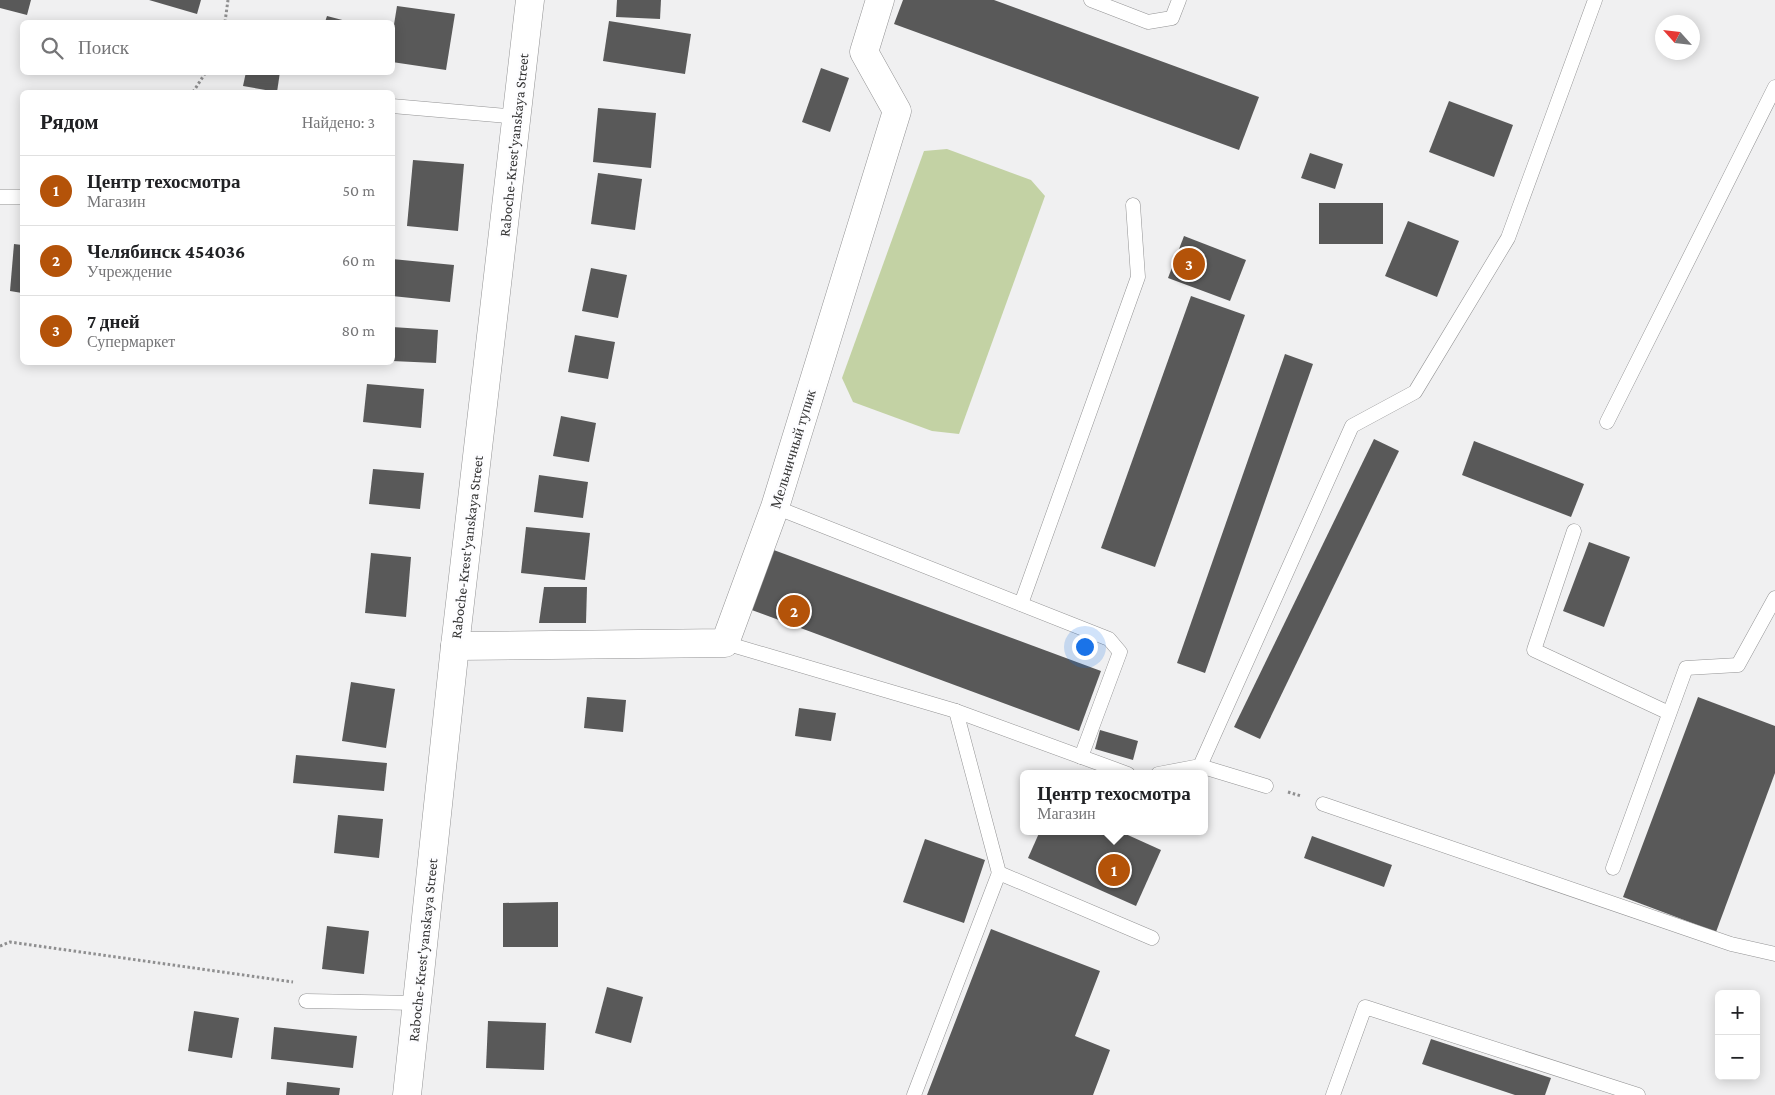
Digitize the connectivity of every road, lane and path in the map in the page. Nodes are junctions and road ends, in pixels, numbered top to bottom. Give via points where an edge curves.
1 (228, 0) edge
2 (530, 0) edge
3 (880, 0) edge
4 (1091, 0) edge
5 (1179, 0) edge
6 (1595, 0) edge
7 (224, 20) edge
8 (204, 75) edge
9 (1775, 87) edge
10 (195, 90) edge
11 (395, 106) edge
12 (518, 117) junction
13 (0, 197) edge
14 (20, 197) edge
15 (1133, 205) dead end
16 (1607, 422) dead end
17 (775, 507) junction
18 (1574, 531) dead end
19 (1775, 598) edge
20 (1021, 604) junction
21 (725, 643) junction
22 (455, 646) junction
23 (956, 711) junction
24 (1669, 713) junction
25 (1081, 757) junction
26 (1200, 766) junction
27 (1117, 770) edge
28 (1179, 770) edge
29 (1266, 786) joint
30 (1323, 804) joint
31 (1613, 868) dead end
32 (999, 873) junction
33 (1152, 938) dead end
34 (0, 946) edge
35 (1775, 954) edge
36 (306, 1001) joint
37 (417, 1003) junction
38 (406, 1095) edge
39 (914, 1095) edge
40 (1333, 1095) edge
41 (1638, 1095) edge

1 - 7 path
2 - 12 street, Raboche-Krest'yanskaya Street
3 - 17 street, Мельничный тупик via 864,52 897,111
4 - 5 lane via 1148,22 1172,18
6 - 26 lane via 1508,238 1415,392 1352,426
8 - 10 path
9 - 16 lane
11 - 12 lane
12 - 22 street, Raboche-Krest'yanskaya Street
13 - 14 lane
15 - 20 lane via 1138,276
17 - 20 lane
17 - 21 street, Мельничный тупик
18 - 24 lane via 1534,650
19 - 24 lane via 1738,665 1686,668
20 - 25 lane via 1109,639 1120,652
21 - 22 street
21 - 23 lane
22 - 37 street, Raboche-Krest'yanskaya Street
23 - 25 lane
23 - 32 lane
24 - 31 lane
25 - 27 lane
26 - 28 lane
26 - 29 lane
29 - 30 path
30 - 35 lane via 1730,944
32 - 33 lane
32 - 39 lane
34 - 36 path via 10,942 293,982
36 - 37 lane
37 - 38 street, Raboche-Krest'yanskaya Street
40 - 41 lane via 1365,1007

